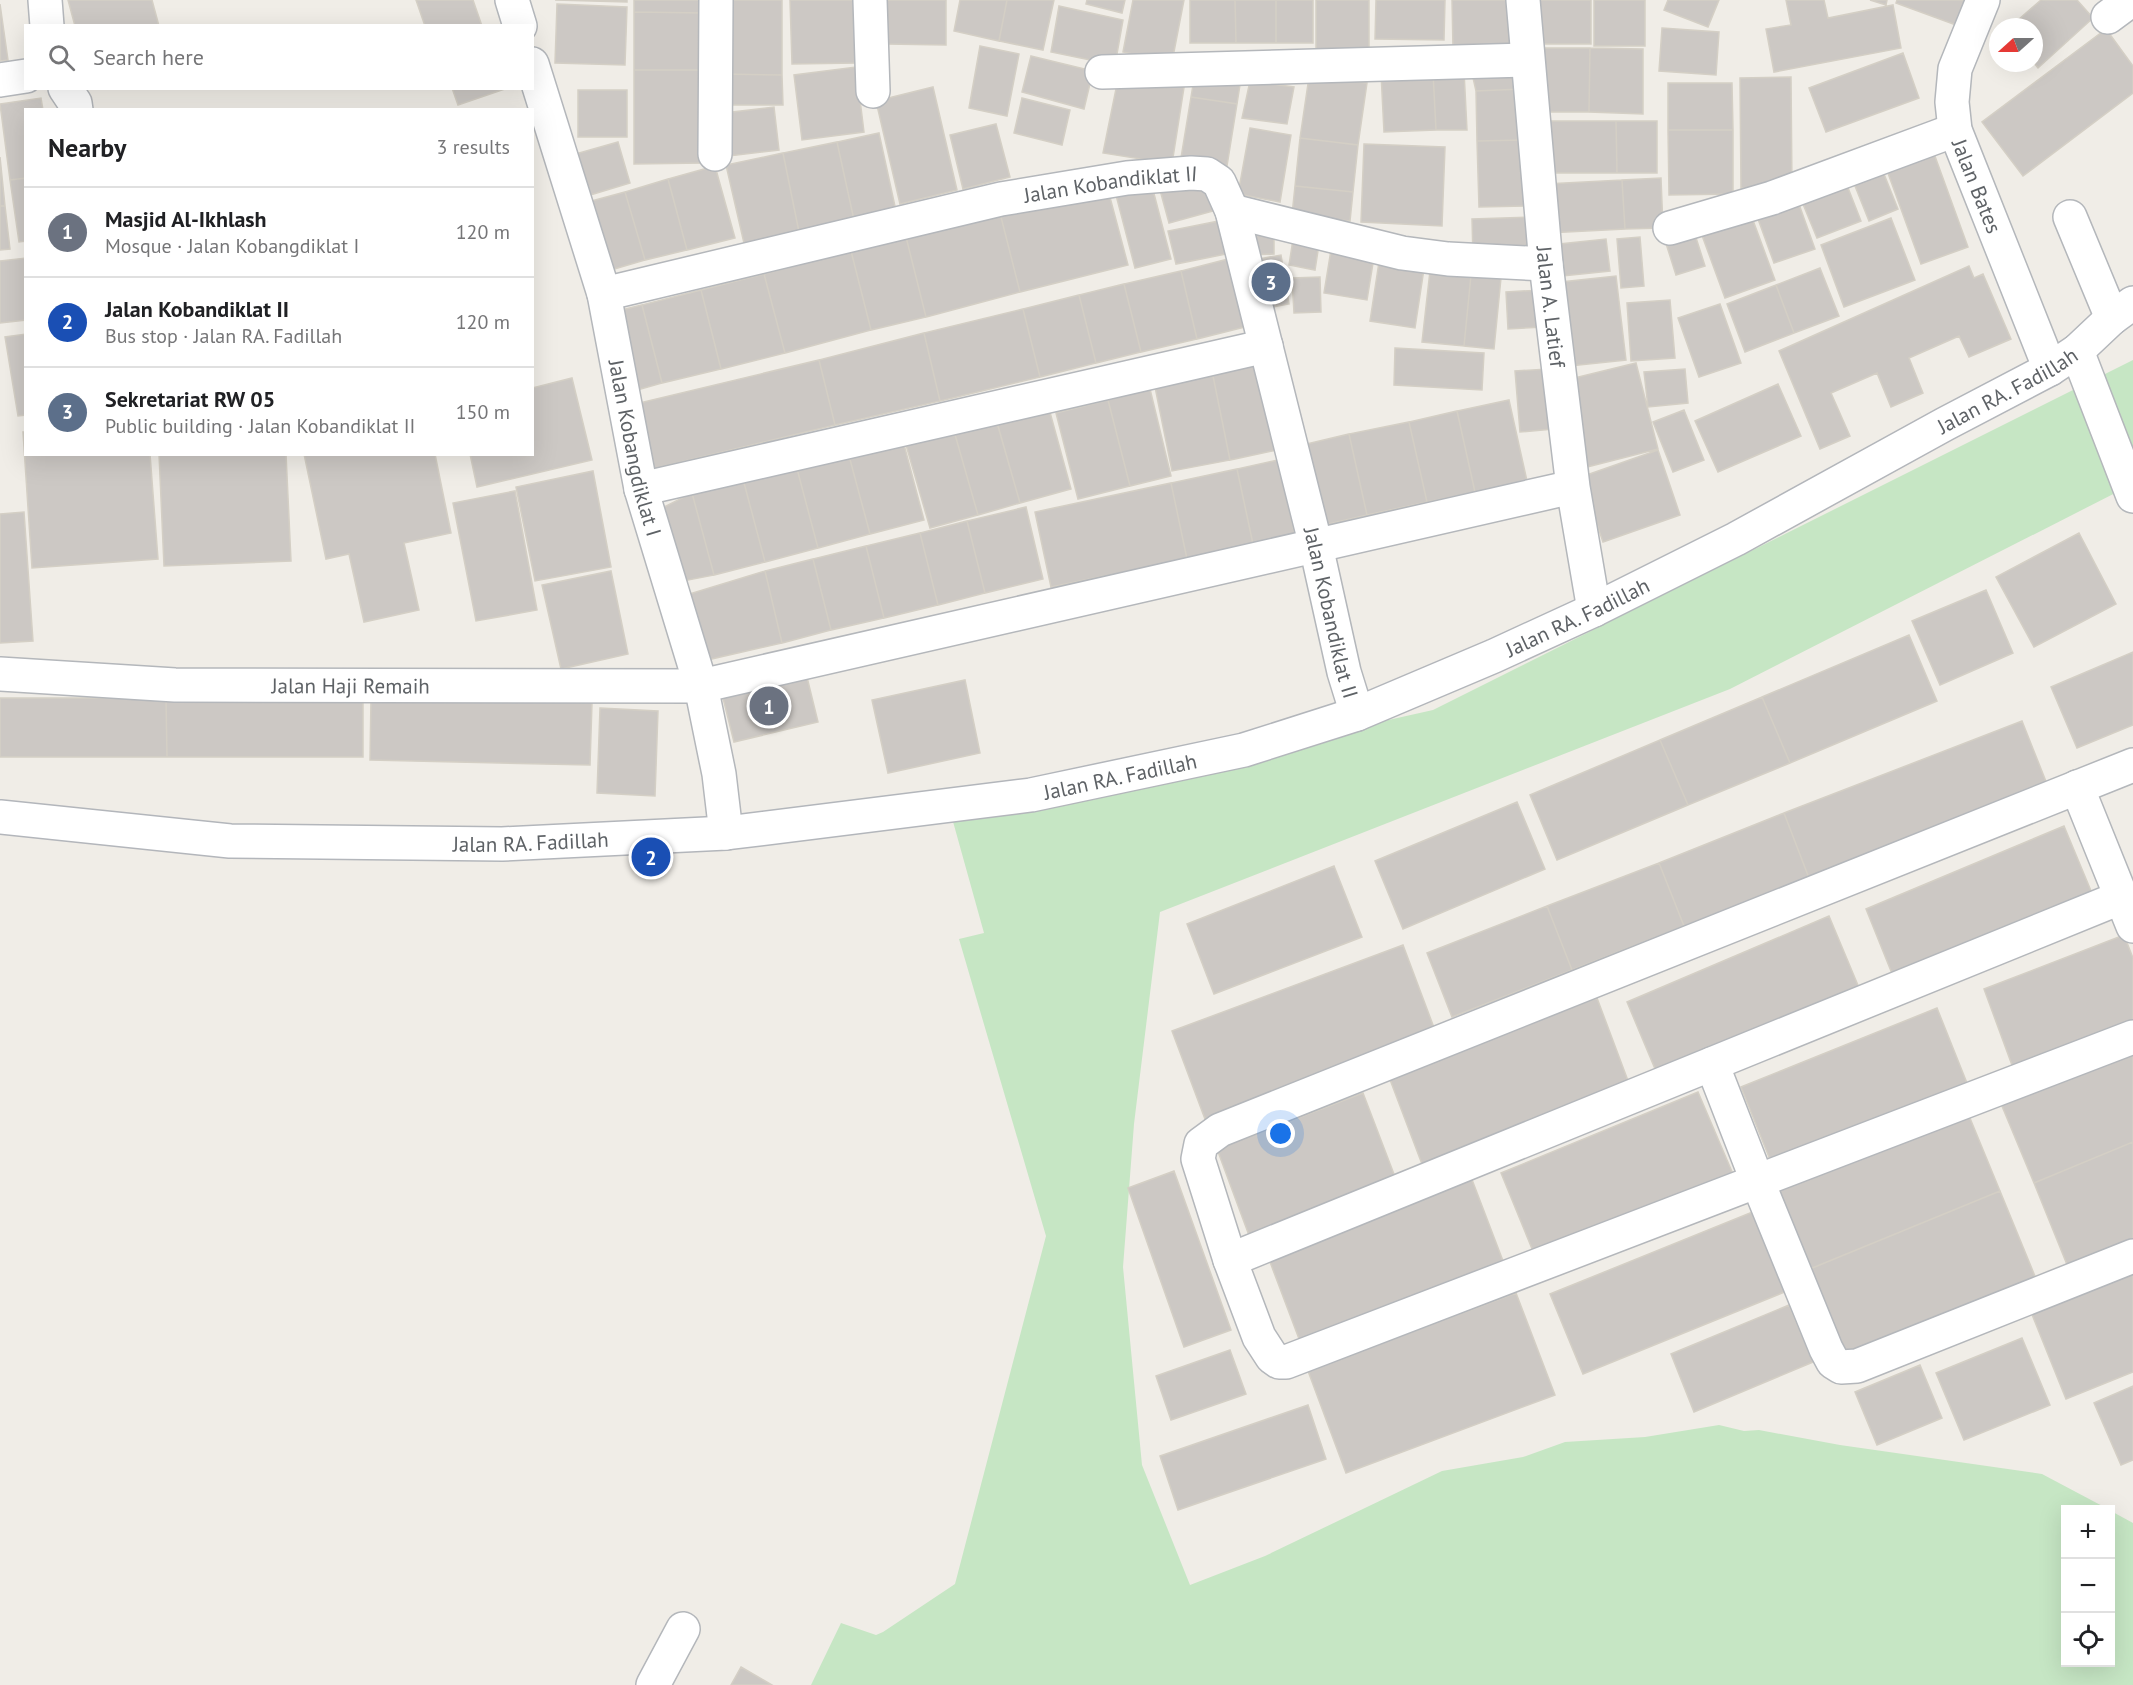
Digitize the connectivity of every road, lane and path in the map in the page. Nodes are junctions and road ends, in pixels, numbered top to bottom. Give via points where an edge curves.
1 (45, 0) edge
2 (512, 0) edge
3 (716, 0) edge
4 (870, 0) edge
5 (1523, 0) edge
6 (1983, 0) edge
7 (47, 24) edge
8 (519, 24) edge
9 (1527, 60) junction
10 (534, 70) edge
11 (1102, 72) dead end
12 (24, 76) edge
13 (0, 80) edge
14 (66, 90) edge
15 (873, 91) dead end
16 (76, 108) edge
17 (1955, 130) junction
18 (716, 154) dead end
19 (1232, 211) junction
20 (2070, 217) dead end
21 (1670, 228) dead end
22 (1546, 264) junction
23 (604, 294) junction
24 (2123, 310) edge
25 (1266, 346) junction
26 (2077, 351) junction
27 (2049, 369) junction
28 (1568, 488) dead end
29 (641, 489) junction
30 (2133, 496) edge
31 (1316, 546) junction
32 (1594, 610) junction
33 (0, 674) edge
34 (701, 686) junction
35 (1357, 714) junction
36 (2133, 765) edge
37 (2077, 787) junction
38 (0, 817) edge
39 (726, 833) junction
40 (2127, 911) edge
41 (2133, 1037) edge
42 (1712, 1064) junction
43 (1757, 1180) junction
44 (2133, 1256) edge
45 (1230, 1260) junction
46 (683, 1629) dead end
47 (653, 1685) edge

1 - 7 street
2 - 8 street
3 - 18 street
4 - 15 street
5 - 9 street, Jalan A. Latief
6 - 17 street, Jalan Bates via 1954,69
9 - 11 street
9 - 22 street, Jalan A. Latief
10 - 23 street, Jalan Kobangdiklat I
12 - 13 street
14 - 16 street
17 - 21 street via 1772,198
17 - 27 street, Jalan Bates
19 - 22 street via 1402,253
19 - 23 street, Jalan Kobandiklat II via 1219,182 1207,174 1115,180 1001,199
19 - 25 street, Jalan Kobandiklat II
20 - 24 street
22 - 32 street, Jalan A. Latief via 1573,486
23 - 29 street, Jalan Kobangdiklat I
24 - 26 street, Jalan RA. Fadillah
25 - 29 street
25 - 31 street, Jalan Kobandiklat II
26 - 27 street, Jalan RA. Fadillah
26 - 30 street
27 - 32 street, Jalan RA. Fadillah via 1736,539
28 - 31 street, Jalan Haji Remaih
29 - 34 street, Jalan Kobangdiklat I
31 - 34 street, Jalan Haji Remaih
31 - 35 street, Jalan Kobandiklat II
32 - 35 street, Jalan RA. Fadillah
33 - 34 street, Jalan Haji Remaih via 175,685
34 - 39 street, Jalan Kobangdiklat I
35 - 39 street, Jalan RA. Fadillah via 1244,750 1031,795
36 - 37 street
37 - 40 street
37 - 45 street via 1220,1130 1201,1144 1198,1159
38 - 39 street, Jalan RA. Fadillah via 230,841 502,844
40 - 42 street
41 - 43 street
42 - 43 street
42 - 45 street
43 - 44 street via 1826,1349 1841,1367 1857,1366
43 - 45 street via 1286,1362 1275,1360 1263,1346
46 - 47 street

